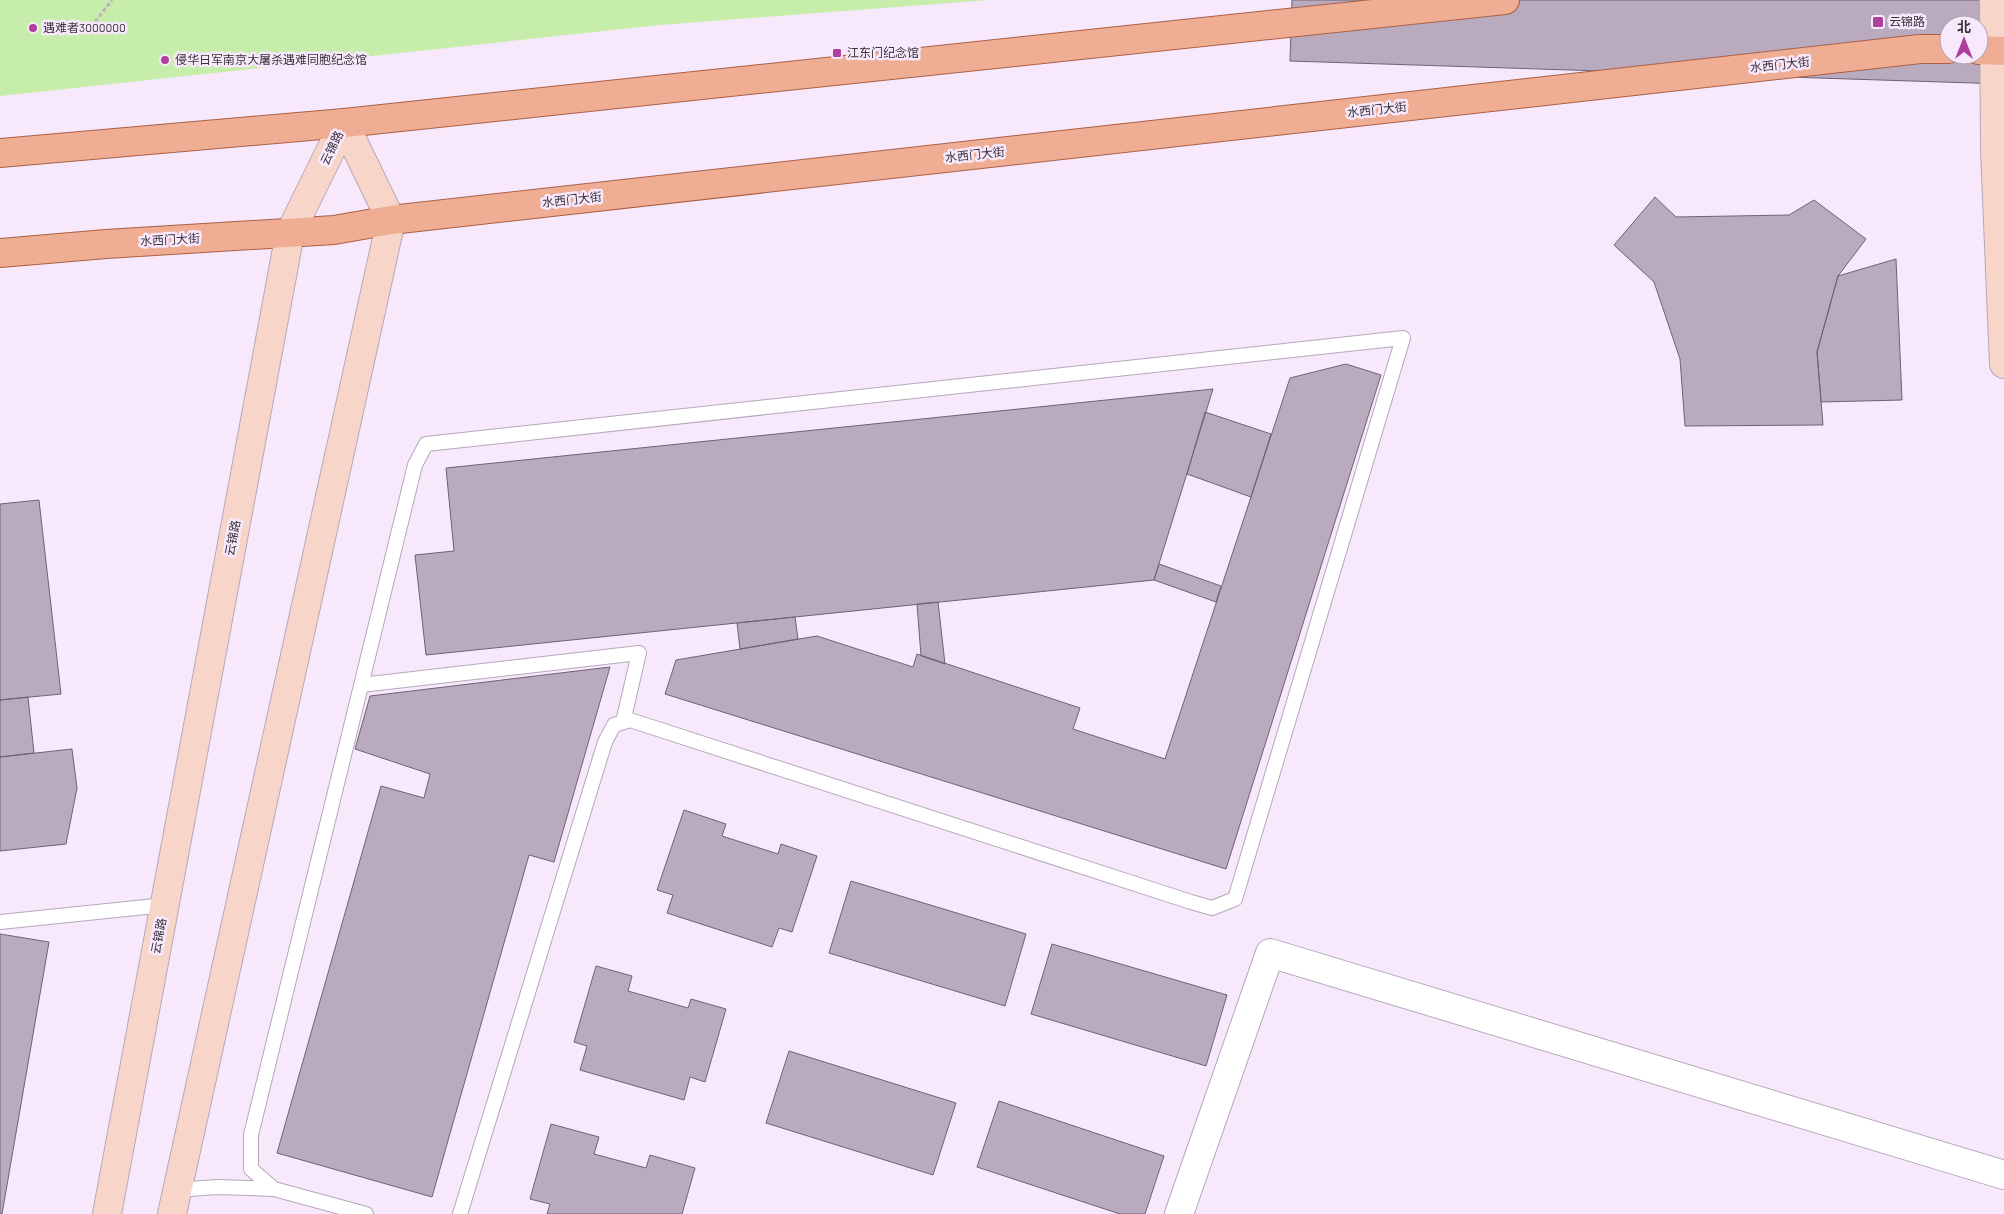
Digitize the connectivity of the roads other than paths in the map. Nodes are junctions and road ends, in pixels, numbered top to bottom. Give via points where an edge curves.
1 (1501, 0) edge
2 (1505, 0) edge
3 (1994, 0) edge
4 (1939, 49) edge
5 (1992, 50) edge
6 (344, 123) junction
7 (0, 153) edge
8 (391, 220) junction
9 (290, 233) junction
10 (0, 253) edge
11 (2004, 364) edge
12 (361, 686) junction
13 (623, 722) junction
14 (165, 905) junction
15 (0, 922) edge
16 (2004, 1175) edge
17 (274, 1189) junction
18 (174, 1202) edge
19 (107, 1214) edge
20 (366, 1214) edge
21 (460, 1214) edge
22 (1179, 1214) edge

1 - 2 main road
1 - 6 main road
3 - 5 street
4 - 8 main road, 水西门大街
5 - 11 street
6 - 7 main road
6 - 8 street, 云锦路
6 - 9 street, 云锦路
8 - 9 main road, 水西门大街 via 334,230
8 - 18 street
9 - 10 main road, 水西门大街
9 - 14 street, 云锦路
12 - 13 lane via 639,653
12 - 13 lane via 415,465 426,444 1403,338 1235,899 1212,908 1191,902 630,720
12 - 17 lane via 251,1135 251,1169
13 - 21 lane via 614,725 606,742
14 - 15 lane
14 - 19 street, 云锦路
16 - 22 street via 1270,953
17 - 18 lane via 217,1187
17 - 20 lane

